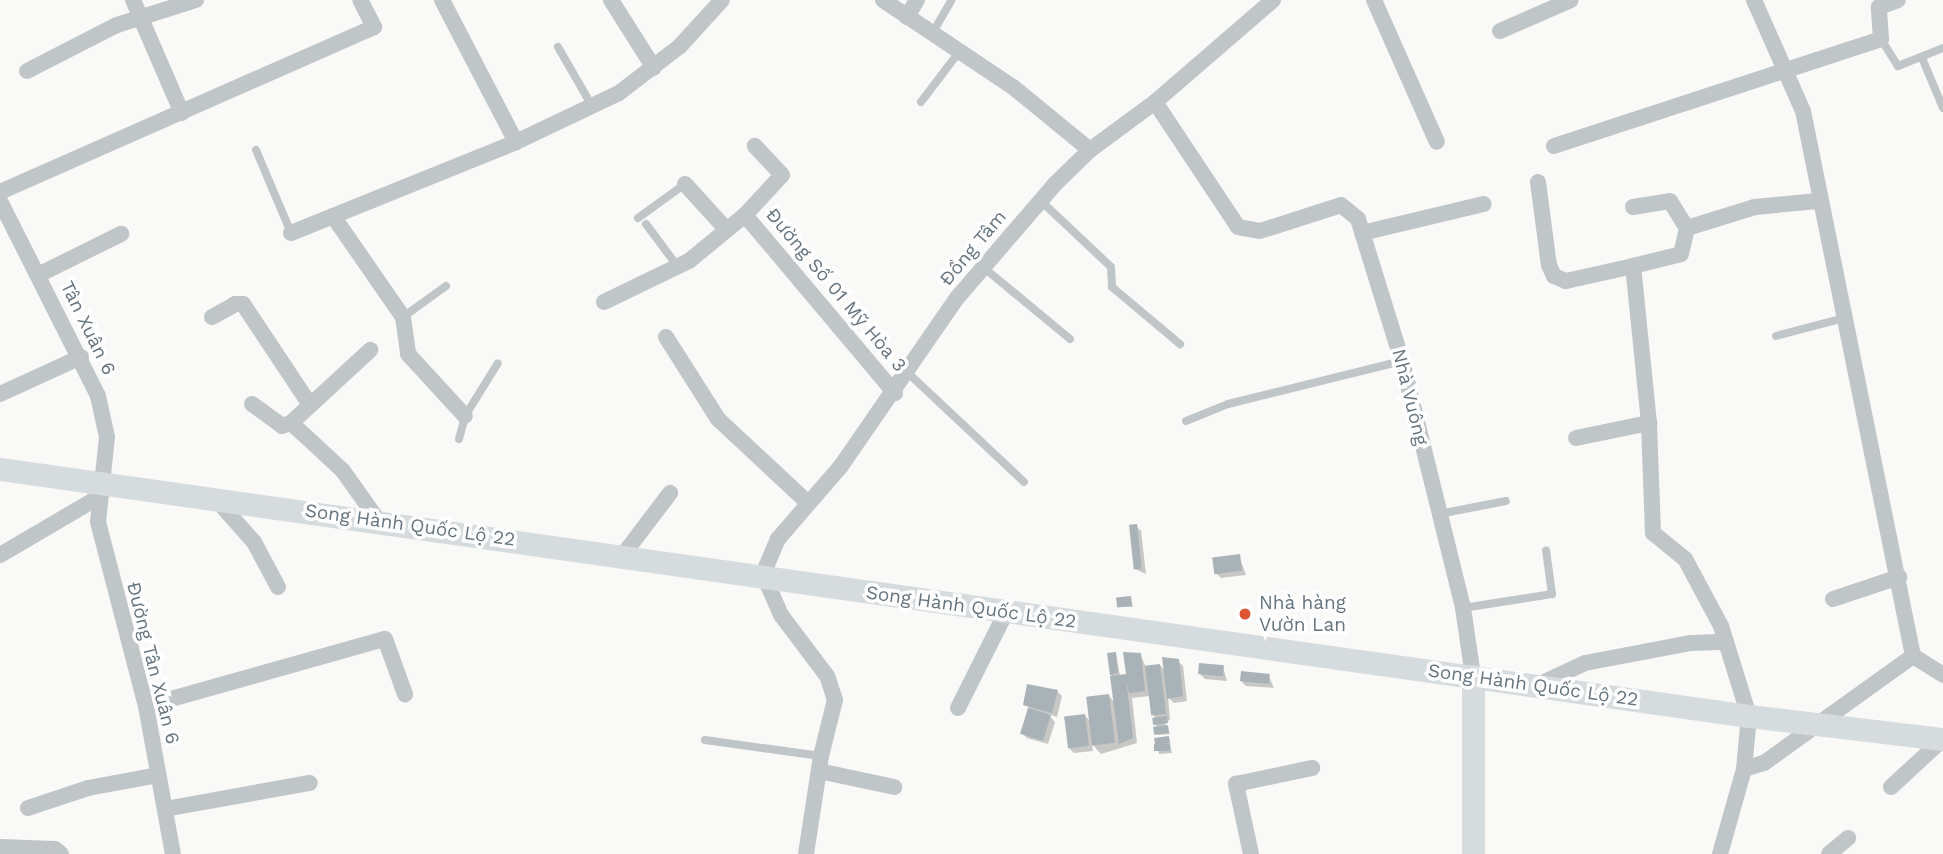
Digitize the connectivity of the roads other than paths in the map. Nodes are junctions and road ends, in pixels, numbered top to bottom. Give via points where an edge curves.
1 (133, 0) edge
2 (196, 0) edge
3 (360, 0) edge
4 (442, 0) edge
5 (611, 0) edge
6 (722, 0) edge
7 (883, 0) edge
8 (917, 0) edge
9 (952, 0) edge
10 (1273, 0) edge
11 (1374, 0) edge
12 (1571, 0) edge
13 (1754, 0) edge
14 (1898, 0) edge
15 (907, 17) junction
16 (143, 20) junction
17 (1500, 32) dead end
18 (932, 34) junction
19 (1881, 39) junction
20 (558, 47) dead end
21 (1943, 48) edge
22 (960, 52) junction
23 (1922, 58) junction
24 (654, 68) junction
25 (27, 71) dead end
26 (1784, 71) junction
27 (921, 102) dead end
28 (1155, 102) junction
29 (592, 106) junction
30 (1943, 108) edge
31 (182, 113) junction
32 (516, 142) junction
33 (1437, 142) dead end
34 (755, 146) dead end
35 (1554, 146) dead end
36 (1090, 149) junction
37 (256, 150) dead end
38 (1538, 182) dead end
39 (685, 184) joint
40 (0, 192) edge
41 (0, 201) edge
42 (1041, 201) junction
43 (1818, 201) junction
44 (1484, 204) dead end
45 (1633, 207) dead end
46 (745, 215) junction
47 (334, 216) junction
48 (638, 218) dead end
49 (646, 224) dead end
50 (1687, 228) junction
51 (727, 230) junction
52 (291, 233) joint
53 (1362, 233) junction
54 (121, 234) dead end
55 (1633, 266) junction
56 (678, 267) junction
57 (984, 267) junction
58 (38, 275) junction
59 (446, 286) dead end
60 (604, 302) dead end
61 (212, 317) dead end
62 (403, 317) junction
63 (1844, 318) junction
64 (1776, 336) dead end
65 (666, 337) dead end
66 (1070, 339) dead end
67 (1180, 344) dead end
68 (370, 350) dead end
69 (81, 357) junction
70 (1402, 361) junction
71 (498, 363) dead end
72 (908, 373) junction
73 (895, 393) junction
74 (0, 394) edge
75 (309, 402) junction
76 (252, 404) dead end
77 (465, 416) junction
78 (1186, 422) dead end
79 (291, 423) junction
80 (1650, 423) junction
81 (1576, 438) dead end
82 (459, 439) dead end
83 (0, 469) edge
84 (1024, 482) dead end
85 (100, 490) junction
86 (670, 493) dead end
87 (214, 497) junction
88 (1506, 501) dead end
89 (808, 503) junction
90 (1439, 514) junction
91 (380, 523) junction
92 (1546, 550) dead end
93 (0, 555) edge
94 (623, 555) junction
95 (763, 574) junction
96 (1899, 577) junction
97 (278, 587) dead end
98 (1833, 599) dead end
99 (1463, 608) junction
100 (1006, 612) junction
101 (1727, 642) junction
102 (1913, 656) junction
103 (1943, 675) edge
104 (1473, 676) junction
105 (1536, 686) junction
106 (405, 694) dead end
107 (146, 706) junction
108 (958, 708) dead end
109 (1749, 716) junction
110 (1821, 723) junction
111 (1943, 739) edge
112 (705, 740) dead end
113 (820, 764) junction
114 (1312, 768) dead end
115 (1744, 769) junction
116 (158, 775) junction
117 (310, 783) dead end
118 (894, 787) dead end
119 (1891, 787) dead end
120 (28, 807) dead end
121 (165, 809) junction
122 (1848, 838) dead end
123 (0, 846) edge
124 (61, 854) edge
125 (173, 854) edge
126 (806, 854) edge
127 (1251, 854) edge
128 (1473, 854) edge
129 (1720, 854) edge
130 (1829, 854) edge

1 - 16 street
2 - 16 street
3 - 31 street via 374,27
4 - 32 street
5 - 24 street
6 - 24 street
7 - 15 street
8 - 15 street
9 - 18 lane
10 - 28 street, Đồng Tâm
11 - 33 street
12 - 17 street
13 - 26 street
14 - 19 street via 1879,7
15 - 18 street
16 - 25 street via 117,25
16 - 31 street
18 - 22 street
19 - 23 lane via 1898,66
19 - 26 street
20 - 29 lane
21 - 23 lane
22 - 27 lane
22 - 36 street via 1013,87
23 - 30 lane
24 - 29 street
26 - 35 street
26 - 43 street via 1802,111
28 - 36 street, Đồng Tâm
28 - 53 street, Nhà Vuông via 1238,227 1260,231 1340,205 1359,219
29 - 32 street
31 - 40 street
32 - 47 street
34 - 46 street via 782,175
36 - 42 street, Đồng Tâm
37 - 52 lane
38 - 55 street via 1549,265 1555,276 1566,281
39 - 48 lane
39 - 51 street
41 - 58 street, Tân Xuân 6
42 - 57 street, Đồng Tâm
42 - 67 lane via 1111,267 1112,287
43 - 50 street via 1755,207
43 - 63 street
44 - 53 street
45 - 50 street via 1670,201
46 - 51 street
46 - 73 street, Đường Số 01 Mỹ Hòa 3
47 - 52 street
47 - 62 street
49 - 56 lane
50 - 55 street via 1681,254
51 - 56 street
53 - 70 street, Nhà Vuông
54 - 58 street
55 - 80 street
56 - 60 street
57 - 66 lane
57 - 72 street, Đồng Tâm
58 - 69 street, Tân Xuân 6
59 - 62 lane
61 - 75 street via 236,303 244,305
62 - 77 street via 406,351
63 - 64 lane
63 - 96 street
65 - 89 street via 718,419
68 - 75 street
69 - 74 street
69 - 85 street, Tân Xuân 6 via 98,396 107,437
70 - 78 lane via 1228,404
70 - 90 street, Nhà Vuông
71 - 77 lane
72 - 73 street, Đồng Tâm
72 - 84 lane
73 - 89 street, Đồng Tâm
75 - 79 street
76 - 79 street via 282,426
77 - 82 lane
79 - 91 street via 343,471
80 - 81 street
80 - 101 street via 1653,533 1685,559
83 - 85 street, Song Hành Quốc Lộ 22
85 - 87 street, Song Hành Quốc Lộ 22
85 - 93 street
85 - 107 street, Đường Tân Xuân 6 via 106,564
86 - 94 street
87 - 91 street, Song Hành Quốc Lộ 22
87 - 97 street via 254,542
88 - 90 lane
89 - 95 street, Đồng Tâm via 778,538
90 - 99 street, Nhà Vuông
91 - 94 street, Song Hành Quốc Lộ 22
92 - 99 lane via 1552,594
94 - 95 street, Song Hành Quốc Lộ 22
95 - 100 street, Song Hành Quốc Lộ 22
95 - 113 street via 782,615 827,676 835,700
96 - 98 street
96 - 102 street
99 - 104 street, Nhà Vuông
100 - 104 street, Song Hành Quốc Lộ 22
100 - 108 street
101 - 105 street via 1691,643 1585,663
101 - 109 street
102 - 103 street
102 - 110 street
104 - 105 street, Song Hành Quốc Lộ 22
104 - 128 street, Nhà Vuông
105 - 109 street, Song Hành Quốc Lộ 22
106 - 107 street via 385,639
107 - 116 street, Đường Tân Xuân 6
109 - 110 street, Song Hành Quốc Lộ 22
109 - 115 street
110 - 111 street, Song Hành Quốc Lộ 22
110 - 115 street via 1764,763
111 - 119 street
112 - 113 lane
113 - 118 street
113 - 126 street
114 - 127 street via 1236,784
115 - 129 street
116 - 120 street via 88,788
116 - 121 street, Đường Tân Xuân 6
117 - 121 street
121 - 125 street, Đường Tân Xuân 6
122 - 130 street
123 - 124 street via 55,849

